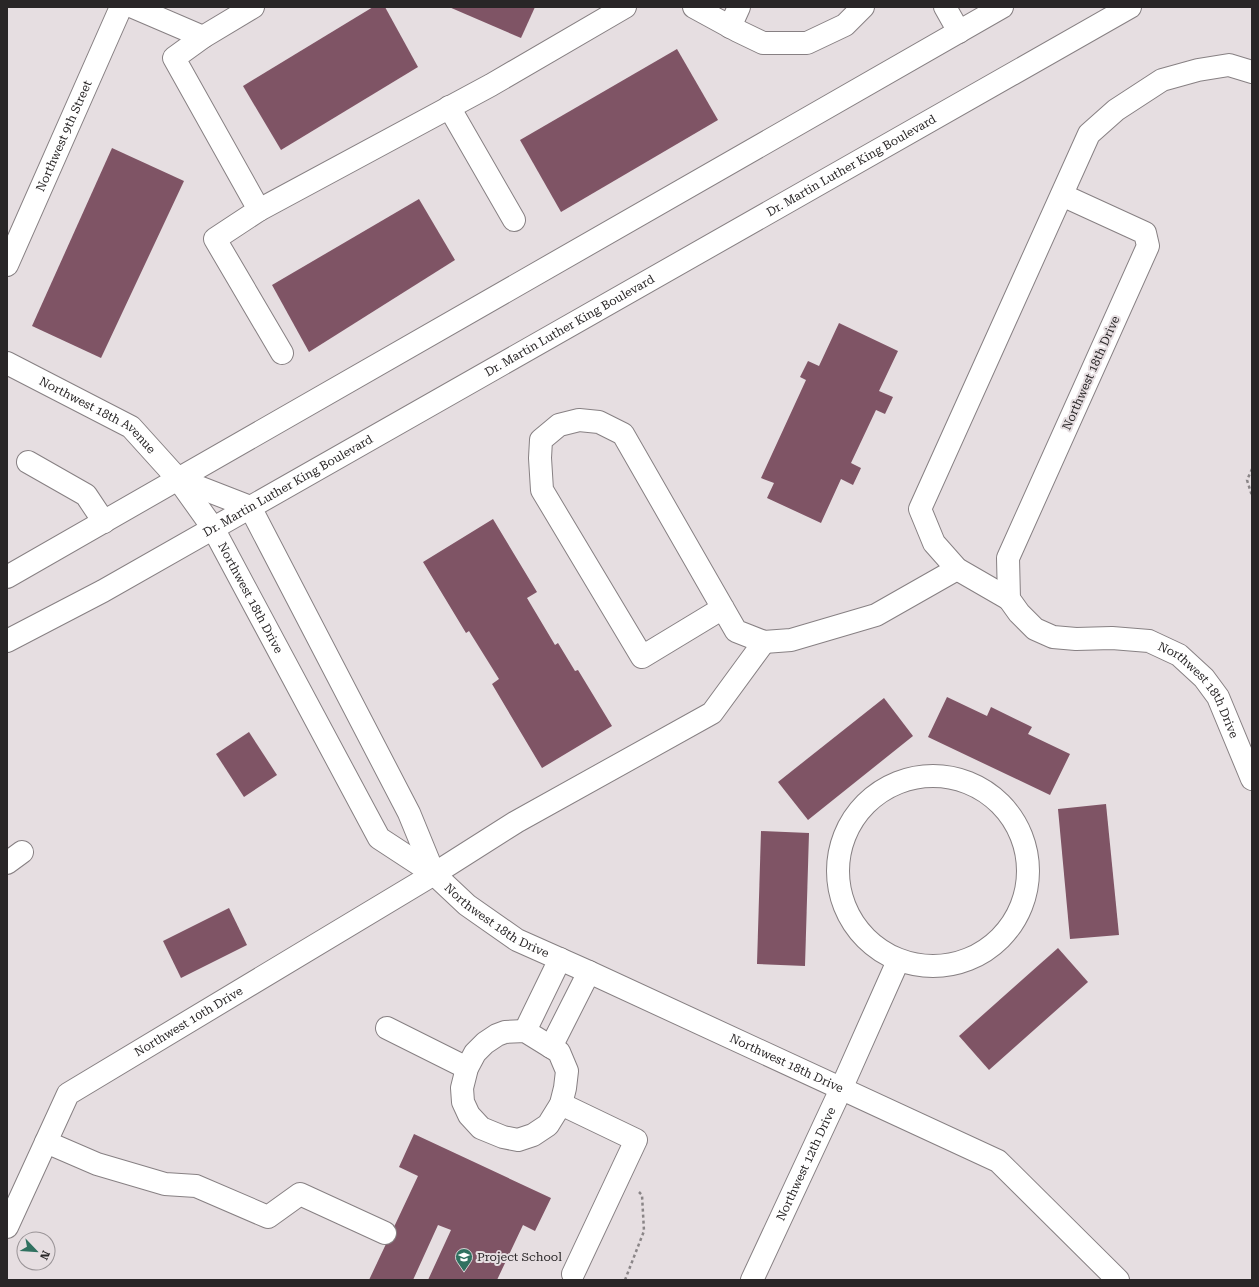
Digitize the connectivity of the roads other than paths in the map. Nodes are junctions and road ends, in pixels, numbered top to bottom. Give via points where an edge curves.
1 (121, 7) edge
2 (133, 7) edge
3 (253, 7) edge
4 (625, 7) edge
5 (694, 7) edge
6 (739, 7) edge
7 (863, 7) edge
8 (945, 7) edge
9 (1002, 7) edge
10 (1127, 8) edge
11 (730, 27) junction
12 (959, 32) junction
13 (203, 37) junction
14 (1252, 72) edge
15 (449, 107) junction
16 (1062, 195) junction
17 (259, 210) junction
18 (514, 220) dead end
19 (7, 265) edge
20 (282, 353) dead end
21 (7, 363) edge
22 (28, 462) dead end
23 (178, 479) junction
24 (250, 507) junction
25 (104, 522) junction
26 (213, 528) junction
27 (957, 569) junction
28 (7, 577) edge
29 (1009, 599) junction
30 (723, 608) junction
31 (7, 642) edge
32 (764, 642) junction
33 (1252, 779) edge
34 (434, 874) junction
35 (560, 959) junction
36 (898, 961) junction
37 (588, 972) junction
38 (387, 1028) dead end
39 (525, 1031) junction
40 (550, 1047) junction
41 (467, 1068) junction
42 (841, 1089) junction
43 (561, 1104) junction
44 (46, 1142) junction
45 (7, 1227) edge
46 (385, 1233) dead end
47 (573, 1274) dead end
48 (752, 1280) edge
49 (1118, 1280) edge

1 - 19 street, Northwest 9th Street
2 - 13 street
3 - 13 street
4 - 15 street
5 - 11 street
6 - 11 street
7 - 11 street via 845,24 807,43 763,43
8 - 12 street
9 - 12 street
10 - 24 street, Dr. Martin Luther King Boulevard
12 - 23 street
13 - 17 street via 174,58
14 - 16 street, Northwest 18th Drive via 1229,65 1162,80 1116,110 1089,134
15 - 17 street
15 - 18 street
16 - 27 street, Northwest 18th Drive via 920,509 934,543
16 - 29 street, Northwest 18th Drive via 1145,233 1148,246 1008,558
17 - 20 street via 216,239
21 - 23 street, Northwest 18th Avenue via 131,427
22 - 25 street via 86,495
23 - 24 street
23 - 25 street
23 - 26 street, Northwest 18th Drive
24 - 26 street, Dr. Martin Luther King Boulevard
24 - 34 street, Northwest 18th Drive via 409,813
25 - 28 street
26 - 31 street, Dr. Martin Luther King Boulevard
26 - 34 street, Northwest 18th Drive via 380,838
27 - 29 street, Northwest 18th Drive
27 - 32 street via 876,615 791,640
29 - 33 street, Northwest 18th Drive via 1035,629 1053,637 1149,641 1179,655 1204,678 1218,697
30 - 30 street via 642,657 542,490 541,440 559,425 578,420 599,422 623,434
30 - 32 street via 736,631
32 - 34 street, Northwest 10th Drive via 712,713 516,822
34 - 35 street, Northwest 18th Drive via 468,905 517,940
34 - 44 street, Northwest 10th Drive via 68,1094
35 - 37 street, Northwest 18th Drive
35 - 39 street
36 - 36 street via 928,967 957,964 985,952 1007,932 1022,906 1029,876 1026,847 1014,819 994,796 966,780 933,774 901,780 872,797 850,822 838,853 838,886 849,918 870,944
36 - 42 street, Northwest 12th Drive
37 - 40 street
37 - 42 street, Northwest 18th Drive
38 - 41 street
39 - 40 street
39 - 41 street via 505,1032 491,1039 475,1053
40 - 43 street via 559,1052 567,1071
41 - 43 street via 462,1088 463,1102 469,1115 481,1128 503,1137 518,1140 533,1135 548,1125
42 - 48 street, Northwest 12th Drive
42 - 49 street, Northwest 18th Drive via 998,1160
43 - 47 street via 636,1140
44 - 45 street, Northwest 10th Drive
44 - 46 street via 97,1164 165,1184 196,1186 268,1217 300,1194

